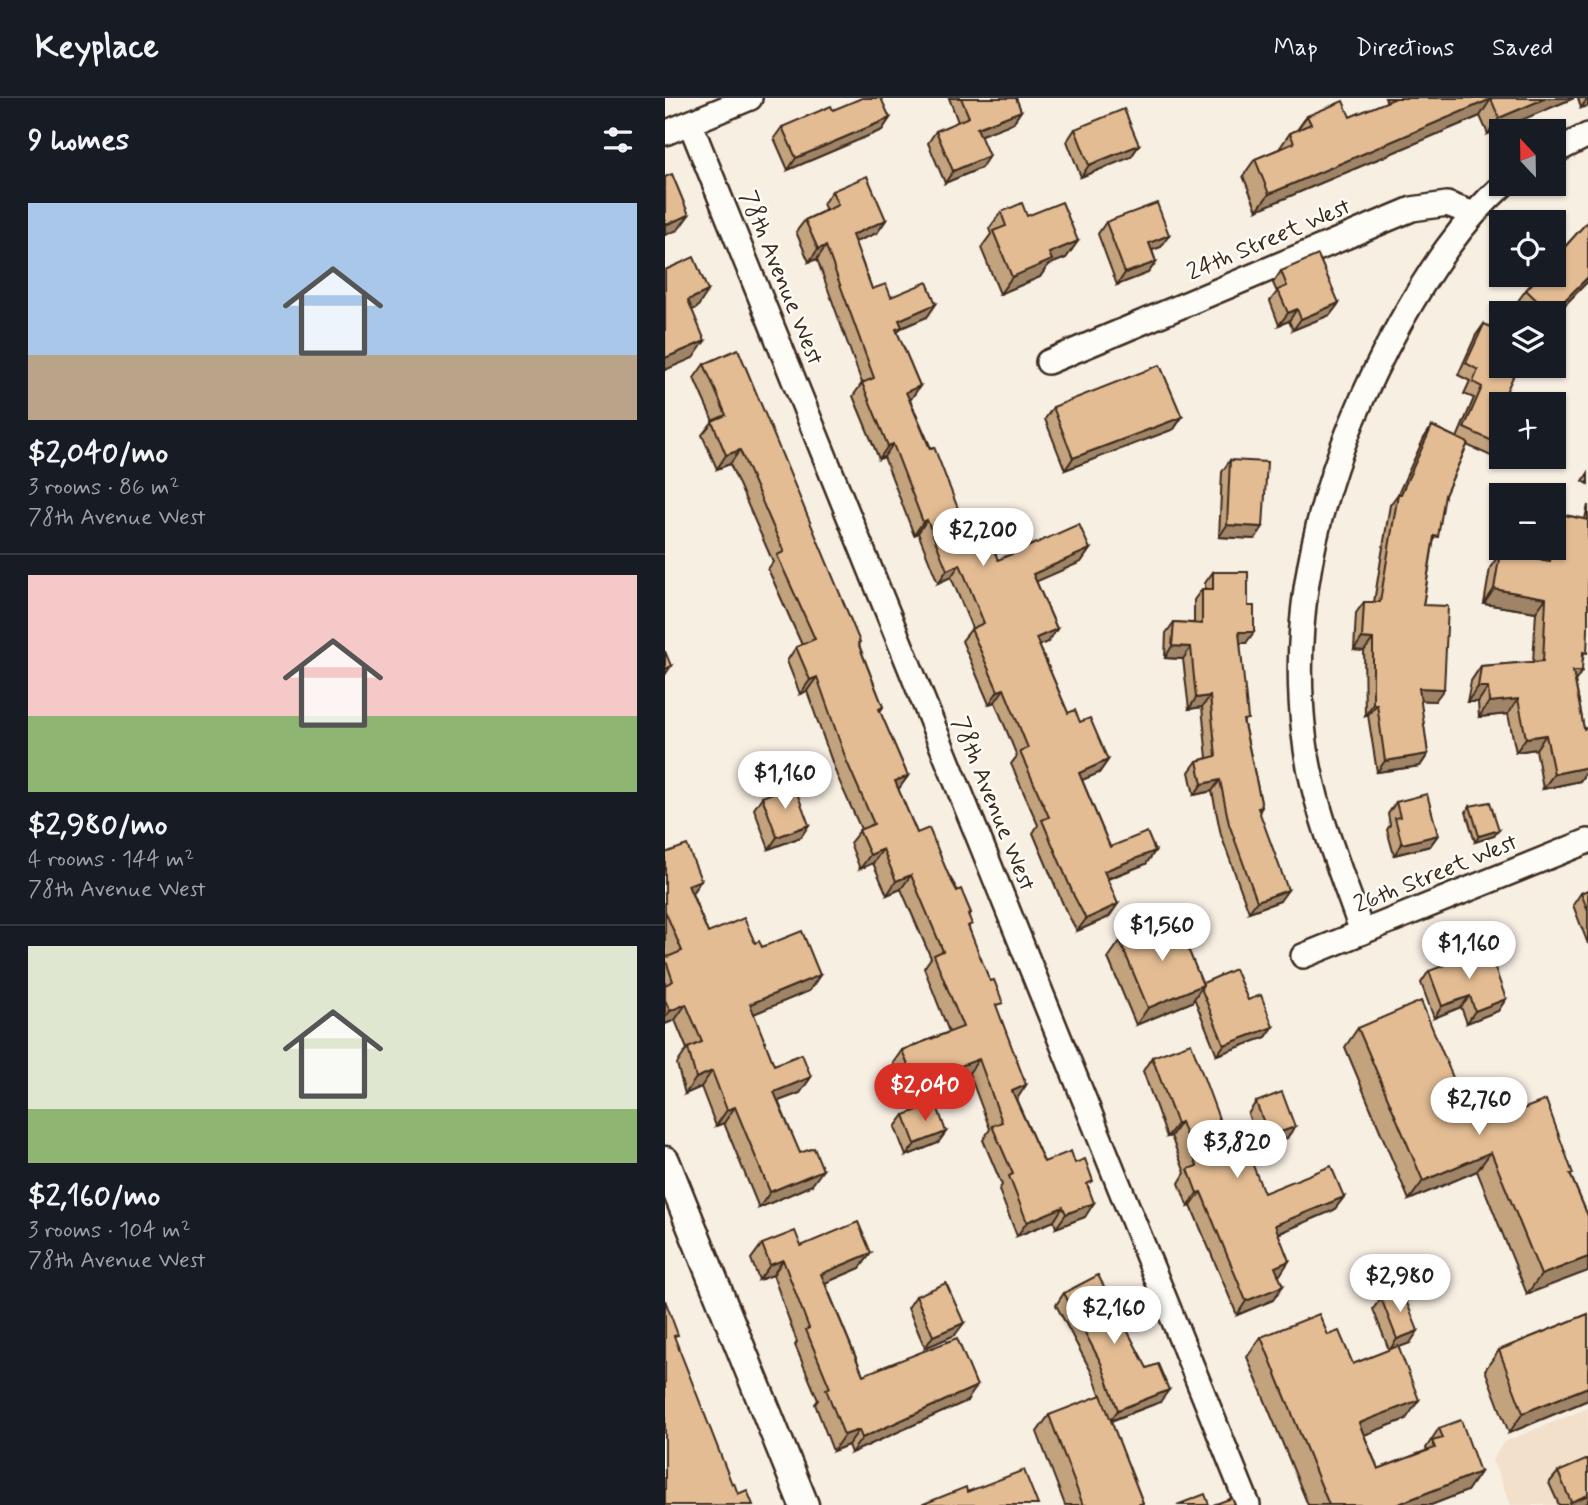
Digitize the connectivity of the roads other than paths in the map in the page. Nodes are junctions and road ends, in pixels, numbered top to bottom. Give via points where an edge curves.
1 (750, 98) edge
2 (690, 123) junction
3 (665, 133) edge
4 (1588, 135) edge
5 (1566, 146) edge
6 (1492, 196) edge
7 (1474, 214) junction
8 (1048, 362) dead end
9 (1588, 841) edge
10 (1362, 932) junction
11 (1303, 956) dead end
12 (665, 1161) edge
13 (804, 1505) edge
14 (1248, 1505) edge

1 - 2 street
2 - 3 street
2 - 14 street, 78th Avenue West
4 - 5 street
6 - 7 street
7 - 8 street, 24th Street West via 1447,204 1412,209
7 - 10 street via 1413,299 1362,396 1330,479 1312,553 1301,671 1304,735 1320,807
9 - 10 street, 26th Street West
10 - 11 street, 26th Street West
12 - 13 street

